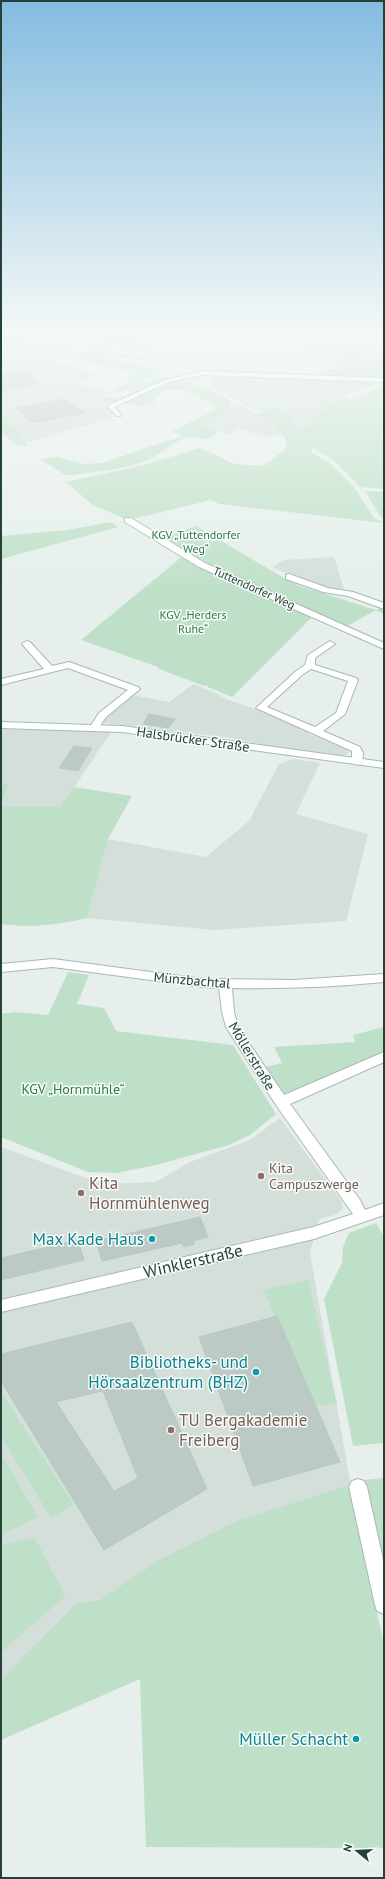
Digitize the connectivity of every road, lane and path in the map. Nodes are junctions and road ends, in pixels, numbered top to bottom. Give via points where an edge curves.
1 (128, 520) dead end
2 (289, 577) dead end
3 (384, 606) edge
4 (27, 644) dead end
5 (330, 644) dead end
6 (384, 646) edge
7 (310, 666) junction
8 (50, 670) junction
9 (1, 682) edge
10 (1, 725) edge
11 (95, 728) junction
12 (316, 731) junction
13 (357, 762) junction
14 (384, 765) edge
15 (1, 968) edge
16 (384, 978) edge
17 (225, 984) junction
18 (384, 1058) edge
19 (281, 1102) junction
20 (384, 1209) edge
21 (362, 1217) junction
22 (1, 1306) edge
23 (358, 1487) dead end
24 (384, 1605) edge

1 - 6 street, Tuttendorfer Weg via 202,565
2 - 3 street
4 - 8 street
5 - 7 street via 311,657
7 - 12 street via 353,680 340,714
7 - 12 street via 262,708
8 - 9 street
8 - 11 street via 69,665 135,689 102,715
10 - 11 street, Halsbrücker Straße
11 - 13 street, Halsbrücker Straße via 187,737
12 - 13 street via 356,749
13 - 14 street, Halsbrücker Straße
15 - 17 street, Münzbachtal via 53,963
16 - 17 street, Münzbachtal via 298,985
17 - 19 street, Möllerstraße via 232,1027
18 - 19 street, Möllerstraße
19 - 21 street, Möllerstraße
20 - 21 street, Winklerstraße
21 - 22 street, Winklerstraße via 314,1233
23 - 24 street

